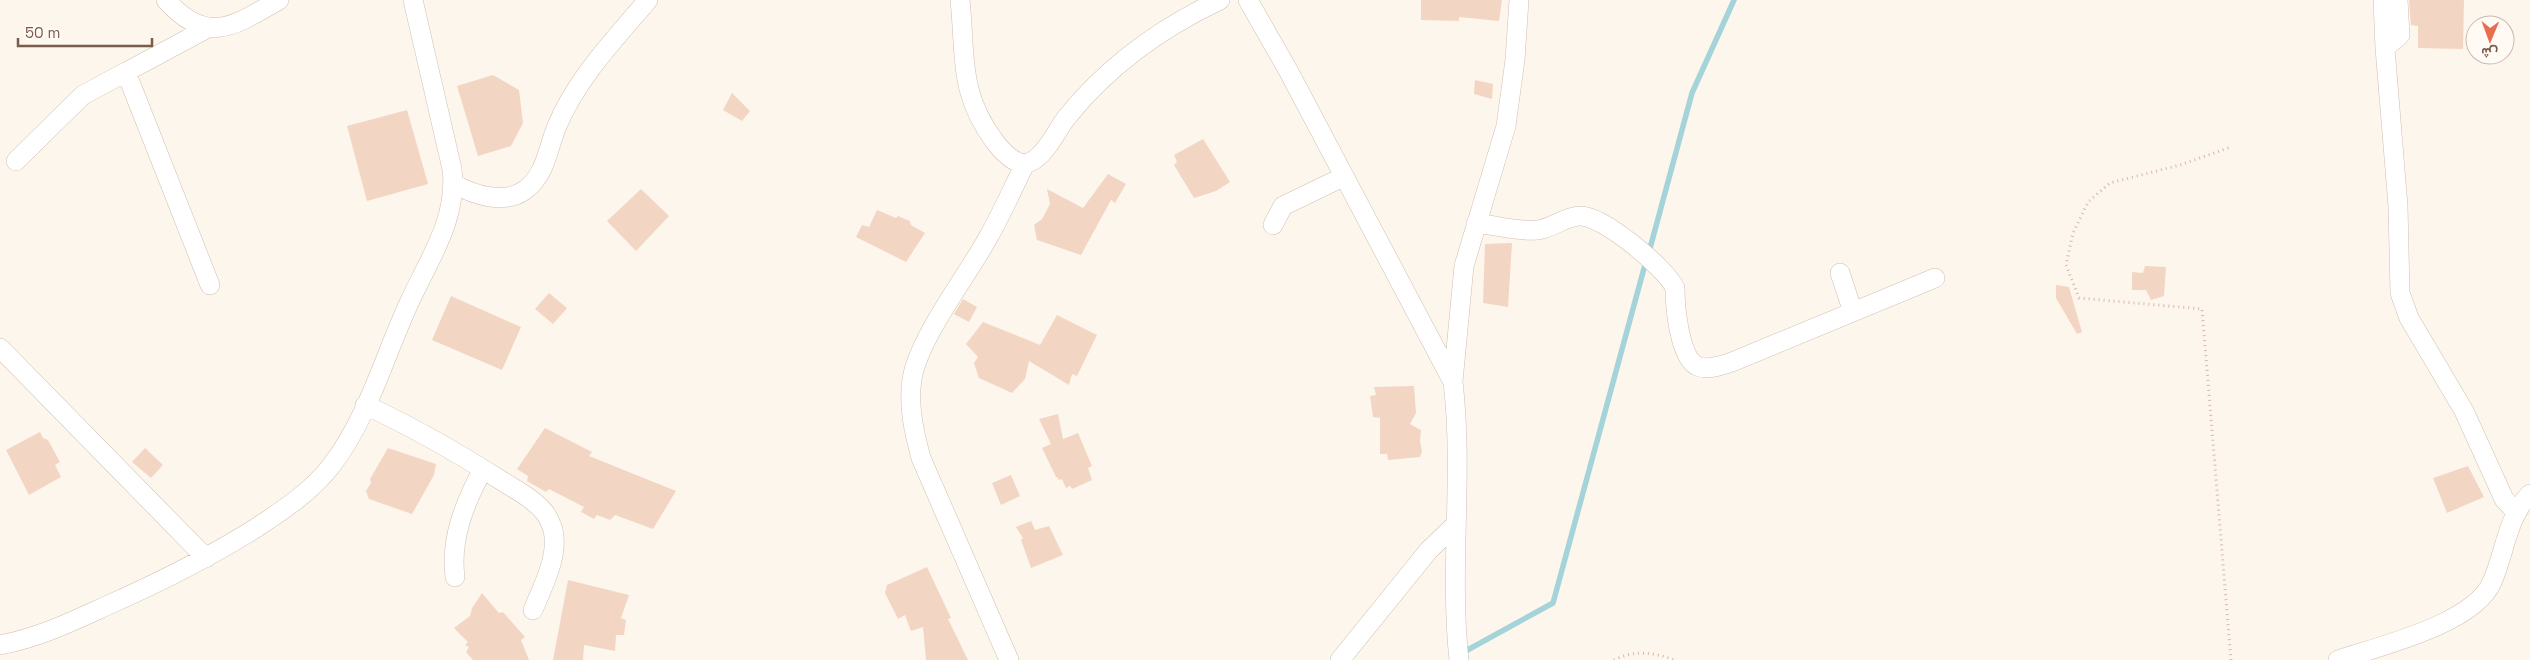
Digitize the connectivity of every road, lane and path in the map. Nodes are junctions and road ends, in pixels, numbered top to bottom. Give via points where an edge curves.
1 (166, 0) edge
2 (279, 0) edge
3 (413, 0) edge
4 (648, 0) edge
5 (960, 0) edge
6 (1220, 0) edge
7 (1248, 0) edge
8 (1519, 0) edge
9 (2384, 0) edge
10 (2398, 0) edge
11 (210, 27) junction
12 (2385, 48) junction
13 (126, 72) junction
14 (2231, 147) dead end
15 (16, 161) dead end
16 (1025, 164) junction
17 (1343, 177) junction
18 (454, 184) junction
19 (1476, 223) junction
20 (1272, 225) dead end
21 (1840, 273) dead end
22 (1934, 278) dead end
23 (210, 285) dead end
24 (1853, 312) junction
25 (0, 348) edge
26 (1453, 382) junction
27 (366, 405) junction
28 (483, 469) junction
29 (2530, 494) edge
30 (2516, 512) junction
31 (1455, 525) junction
32 (206, 558) junction
33 (455, 577) dead end
34 (533, 610) dead end
35 (0, 645) edge
36 (1009, 660) edge
37 (1340, 660) edge
38 (1459, 660) edge
39 (1614, 660) edge
40 (1674, 660) edge
41 (2231, 660) edge
42 (2338, 660) edge

1 - 11 street via 183,18
2 - 11 street via 237,24
3 - 18 street
4 - 18 street via 590,70 557,125 545,162 531,185 517,194 499,198 467,191
5 - 16 street via 964,69 974,108 998,146 1008,156
6 - 16 street via 1139,46 1100,79 1039,156
7 - 17 street
8 - 19 street via 1506,126
9 - 12 street
10 - 12 street via 2400,35
11 - 13 street
12 - 30 street via 2398,206 2400,293 2409,318 2464,410 2504,499
13 - 15 street via 83,95
13 - 23 street
14 - 41 path via 2180,165 2110,183 2088,202 2073,233 2066,265 2079,298 2202,309
16 - 36 street via 989,236 925,345 916,366 912,393 914,431 922,458
17 - 20 street via 1282,206
17 - 26 street
18 - 27 street via 447,222 408,303
19 - 24 street via 1537,230 1578,216 1592,218 1607,226 1672,281 1680,336 1692,362 1699,367 1732,362
19 - 26 street via 1464,266
21 - 24 street
22 - 24 street
25 - 32 street
26 - 31 street via 1457,413
27 - 28 street via 410,426
27 - 32 street via 342,450 320,479 281,512
28 - 33 street via 465,505 460,524 452,560
28 - 34 street via 535,504 550,520 554,535 553,553
29 - 30 street
30 - 42 street via 2492,584 2481,598 2452,620
31 - 37 street via 1429,550
31 - 38 street
32 - 35 street via 44,633
39 - 40 path via 1649,652

